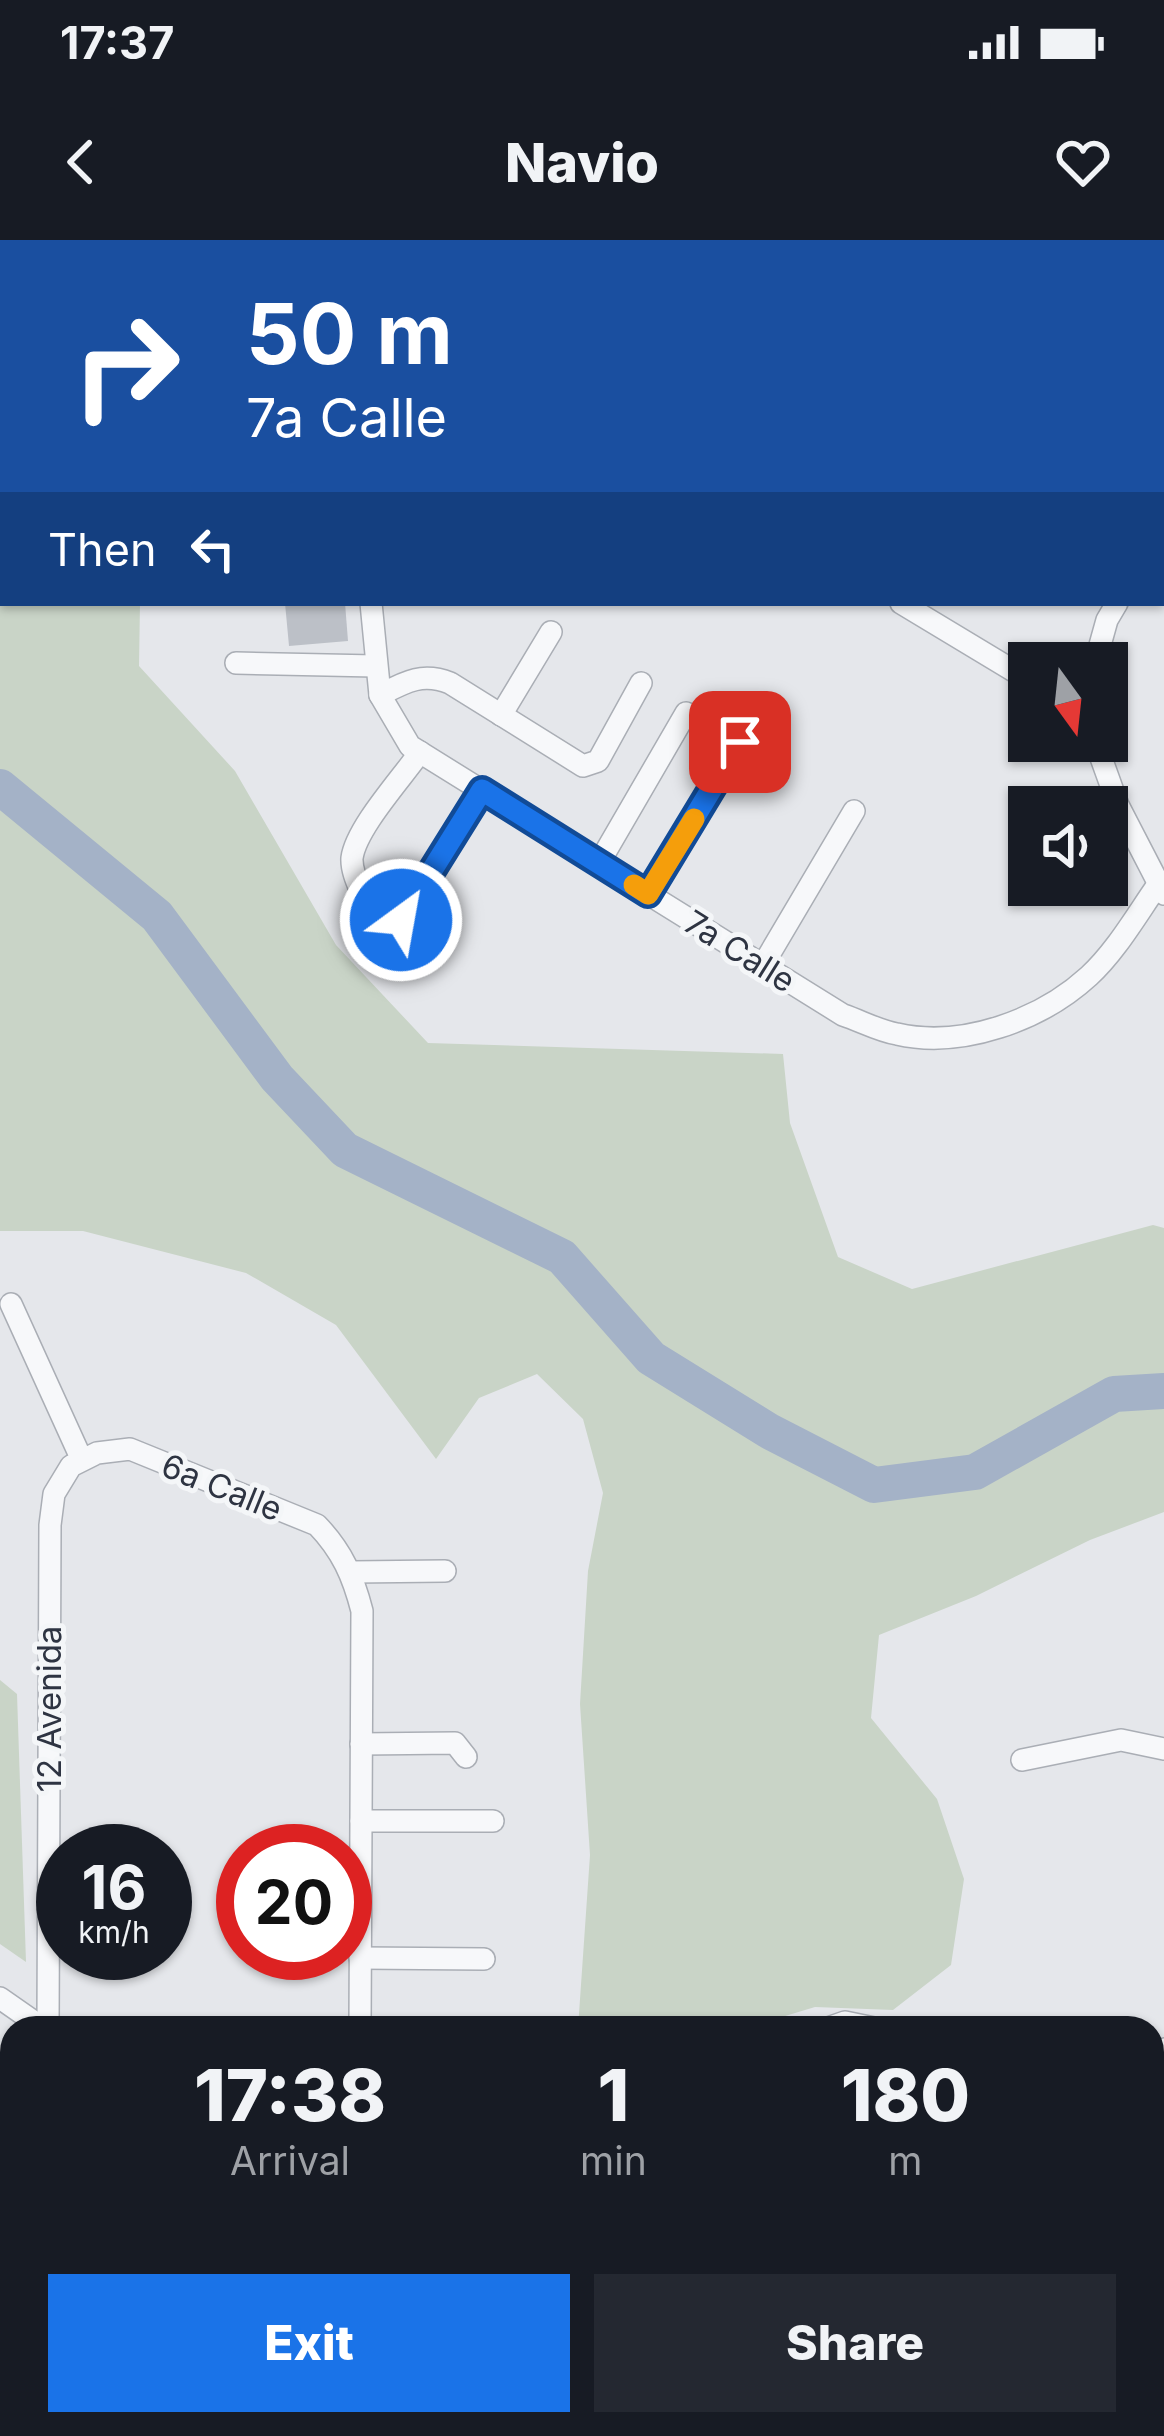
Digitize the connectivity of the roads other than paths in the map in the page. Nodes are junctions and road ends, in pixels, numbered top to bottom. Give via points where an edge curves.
1 (371, 606) edge
2 (906, 606) edge
3 (1115, 606) edge
4 (551, 632) dead end
5 (1101, 642) edge
6 (236, 663) dead end
7 (375, 665) junction
8 (1008, 667) edge
9 (641, 682) dead end
10 (380, 694) junction
11 (686, 713) dead end
12 (501, 715) junction
13 (740, 742) dead end
14 (420, 752) junction
15 (1102, 762) edge
16 (482, 790) junction
17 (854, 811) dead end
18 (599, 863) junction
19 (1161, 890) edge
20 (648, 894) junction
21 (366, 904) dead end
22 (401, 920) dead end
23 (763, 965) junction
24 (11, 1304) dead end
25 (76, 1462) junction
26 (446, 1570) dead end
27 (352, 1572) junction
28 (361, 1744) junction
29 (1164, 1749) edge
30 (466, 1757) dead end
31 (1022, 1760) dead end
32 (361, 1821) junction
33 (493, 1821) dead end
34 (361, 1824) edge
35 (372, 1958) edge
36 (484, 1959) dead end
37 (360, 1980) edge
38 (0, 1998) edge
39 (28, 2016) edge
40 (46, 2016) edge
41 (359, 2016) edge

1 - 7 street
2 - 8 street
3 - 5 street
4 - 12 street
6 - 7 street
7 - 10 street
9 - 12 street via 591,766
10 - 12 street via 433,676
10 - 14 street, 7a Calle
11 - 18 street
13 - 20 street
14 - 16 street, 7a Calle
14 - 21 street via 352,854
15 - 19 street
16 - 18 street, 7a Calle
16 - 22 street
17 - 23 street
18 - 20 street, 7a Calle
19 - 23 street, 7a Calle via 1091,975 1042,1011 951,1036 898,1035 843,1015
20 - 23 street, 7a Calle
24 - 25 street
25 - 27 street, 6a Calle via 130,1450 317,1525
25 - 40 street, 12 Avenida via 54,1494 50,1525
26 - 27 street
27 - 28 street via 362,1610
28 - 30 street via 455,1743
28 - 32 street
29 - 31 street via 1121,1741
32 - 33 street
32 - 34 street
35 - 36 street
37 - 41 street
38 - 39 street

